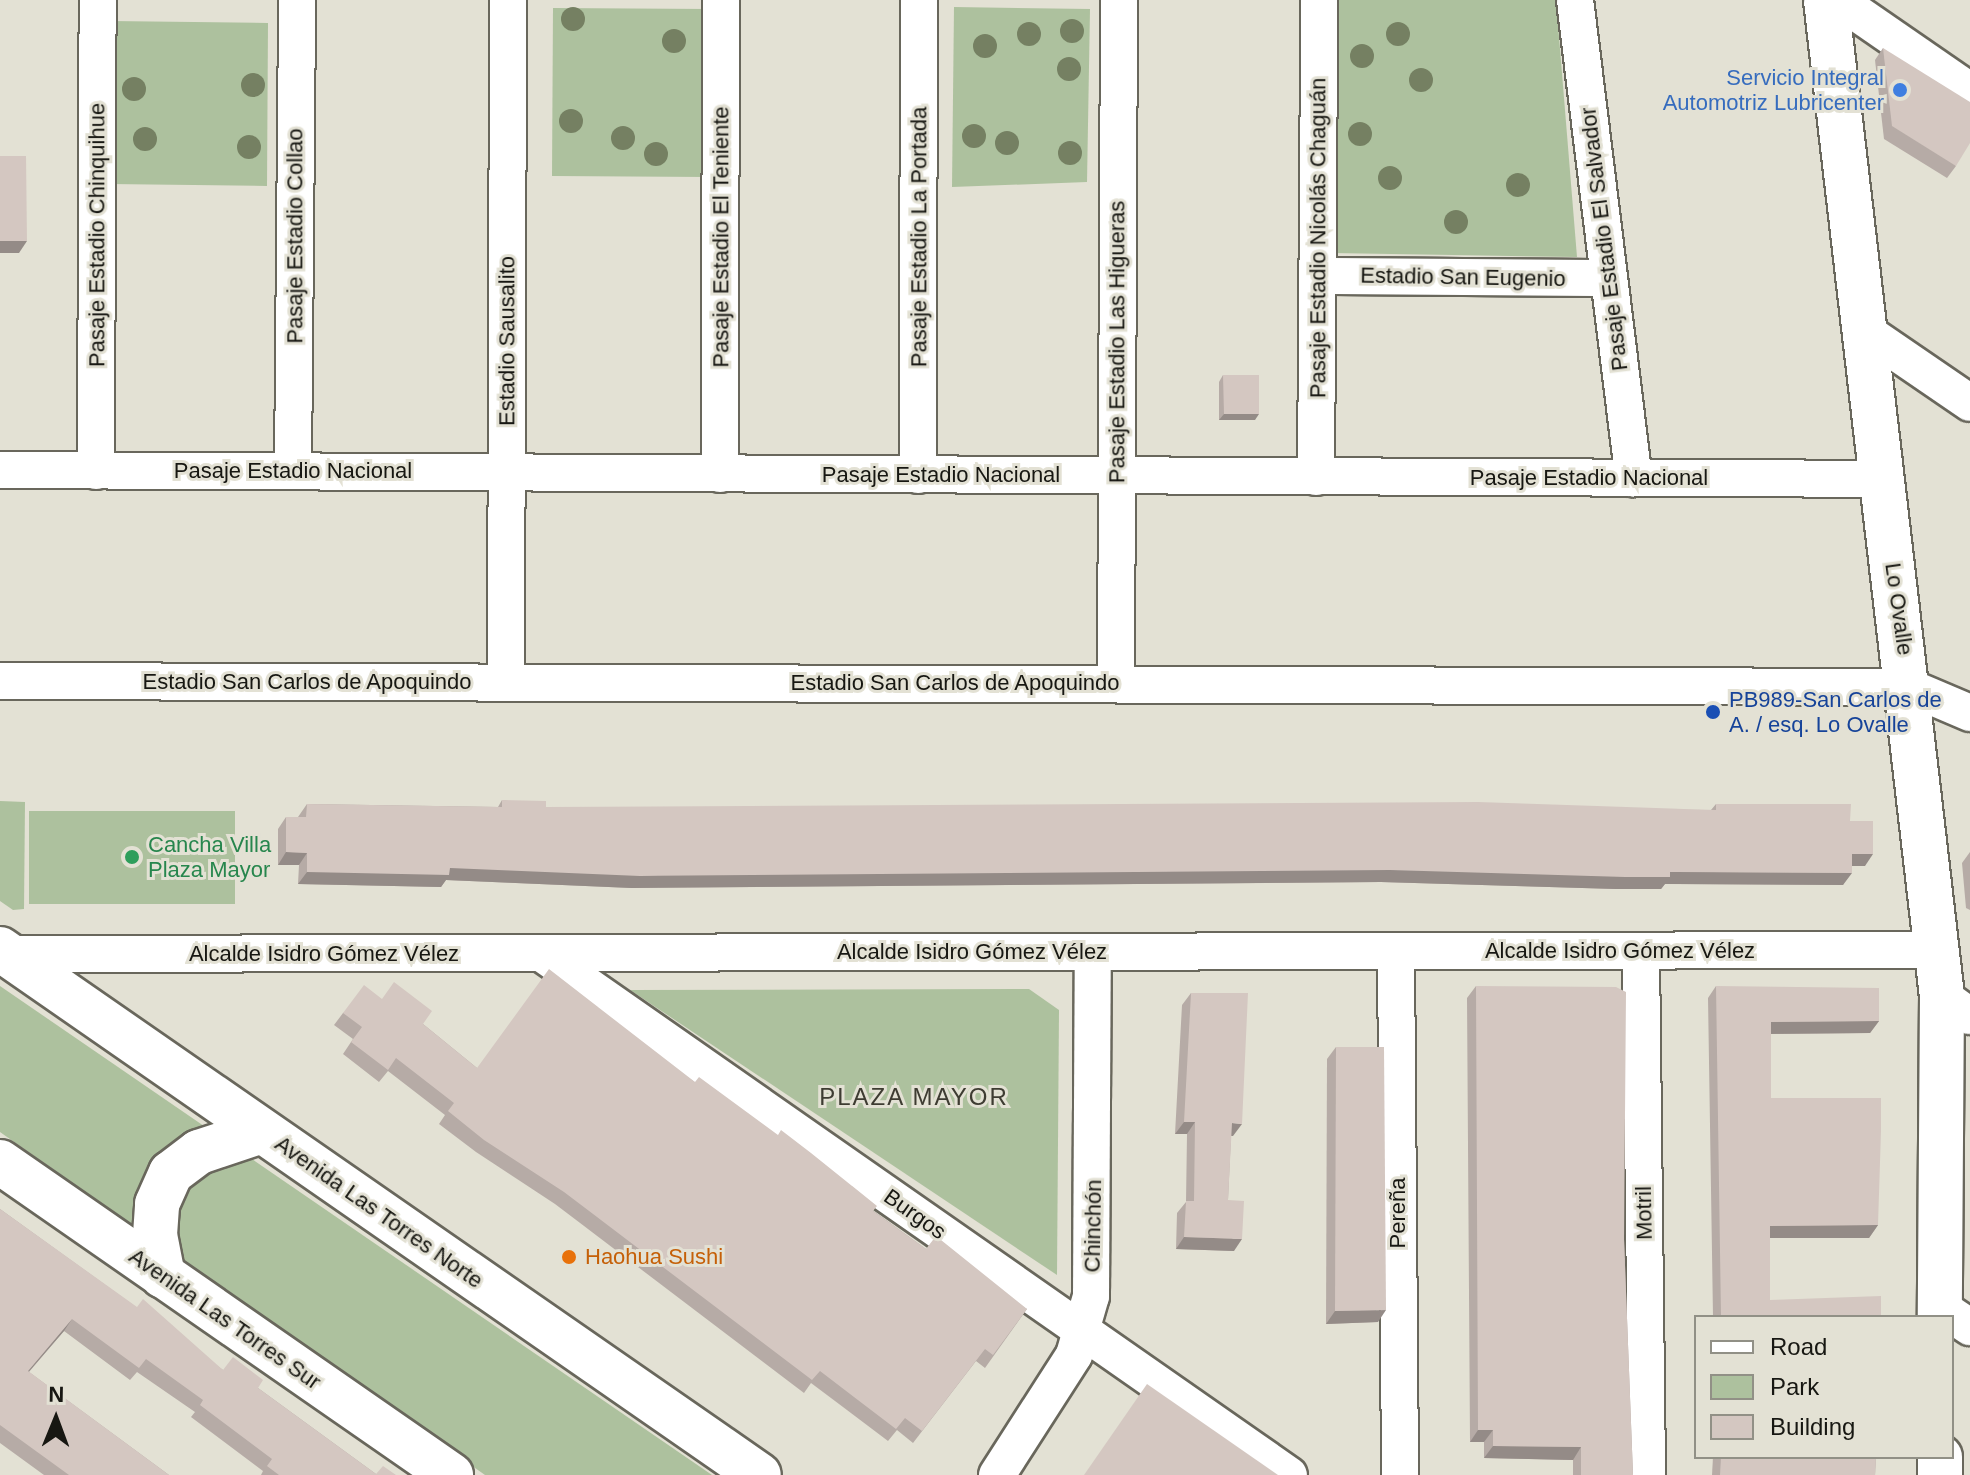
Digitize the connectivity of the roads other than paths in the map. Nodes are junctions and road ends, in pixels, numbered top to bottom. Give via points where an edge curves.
1 (98, 0) edge
2 (297, 0) edge
3 (508, 0) edge
4 (721, 0) edge
5 (919, 0) edge
6 (1119, 0) edge
7 (1319, 0) edge
8 (1575, 0) edge
9 (1826, 0) edge
10 (1838, 0) edge
11 (1970, 91) edge
12 (1318, 276) junction
13 (1609, 278) junction
14 (1865, 331) junction
15 (1970, 403) edge
16 (0, 470) edge
17 (96, 471) junction
18 (293, 471) junction
19 (506, 473) junction
20 (720, 474) junction
21 (918, 475) junction
22 (1117, 475) junction
23 (1316, 477) junction
24 (1634, 478) junction
25 (1882, 479) junction
26 (0, 681) edge
27 (506, 683) junction
28 (1116, 684) junction
29 (1909, 687) junction
30 (1970, 713) edge
31 (1938, 950) junction
32 (1396, 951) junction
33 (1641, 951) junction
34 (3, 952) edge
35 (1093, 952) junction
36 (541, 953) junction
37 (1956, 1006) edge
38 (262, 1131) junction
39 (0, 1162) edge
40 (163, 1276) junction
41 (1950, 1315) edge
42 (1082, 1331) junction
43 (451, 1475) edge
44 (759, 1475) edge
45 (997, 1475) edge
46 (1289, 1475) edge
47 (1400, 1475) edge
48 (1647, 1475) edge

1 - 17 street, Pasaje Estadio Chinquihue
2 - 18 street, Pasaje Estadio Collao
3 - 19 street, Estadio Sausalito
4 - 20 street, Pasaje Estadio El Teniente
5 - 21 street, Pasaje Estadio La Portada
6 - 22 street, Pasaje Estadio Las Higueras
7 - 12 street, Pasaje Estadio Nicolás Chaguán
8 - 13 street, Pasaje Estadio El Salvador
9 - 14 street, Lo Ovalle
10 - 11 street
12 - 13 street, Estadio San Eugenio
12 - 23 street, Pasaje Estadio Nicolás Chaguán
13 - 24 street, Pasaje Estadio El Salvador
14 - 15 street
14 - 25 street, Lo Ovalle
16 - 17 street, Pasaje Estadio Nacional
17 - 18 street, Pasaje Estadio Nacional
18 - 19 street, Pasaje Estadio Nacional
19 - 20 street, Pasaje Estadio Nacional
19 - 27 street, Estadio Sausalito
20 - 21 street, Pasaje Estadio Nacional
21 - 22 street, Pasaje Estadio Nacional
22 - 23 street, Pasaje Estadio Nacional
22 - 28 street, Pasaje Estadio Las Higueras
23 - 24 street, Pasaje Estadio Nacional
24 - 25 street, Pasaje Estadio Nacional
25 - 29 street, Lo Ovalle
26 - 27 street, Estadio San Carlos de Apoquindo
27 - 28 street, Estadio San Carlos de Apoquindo
28 - 29 street, Estadio San Carlos de Apoquindo
29 - 30 street
29 - 31 street, Lo Ovalle
31 - 33 street, Alcalde Isidro Gómez Vélez
31 - 37 street, Lo Ovalle
32 - 33 street, Alcalde Isidro Gómez Vélez
32 - 35 street, Alcalde Isidro Gómez Vélez
32 - 47 street, Pereña
33 - 48 street, Motril
34 - 36 street, Alcalde Isidro Gómez Vélez
34 - 38 street, Avenida Las Torres Norte
35 - 36 street, Alcalde Isidro Gómez Vélez
35 - 42 street, Chinchón via 1094,1259
36 - 42 street, Burgos
37 - 41 street, Lo Ovalle
38 - 40 street via 199,1152 171,1173 157,1204 155,1235
38 - 44 street, Avenida Las Torres Norte
39 - 40 street, Avenida Las Torres Sur
40 - 43 street, Avenida Las Torres Sur
42 - 45 street, Chinchón via 1062,1377
42 - 46 street, Burgos

